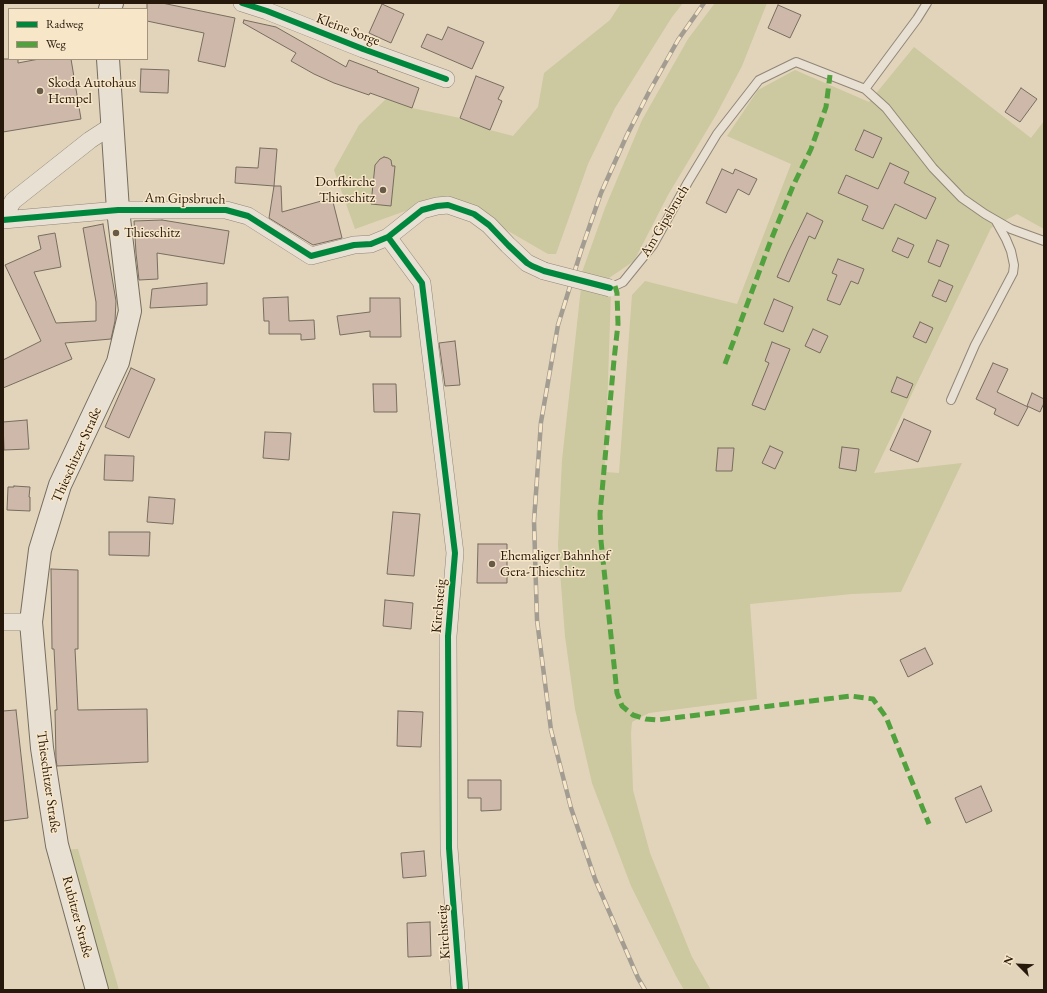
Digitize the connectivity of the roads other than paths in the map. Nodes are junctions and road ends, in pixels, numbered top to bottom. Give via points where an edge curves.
1 (242, 3) edge
2 (927, 3) edge
3 (108, 60) edge
4 (446, 79) dead end
5 (865, 89) junction
6 (113, 125) junction
7 (118, 210) junction
8 (3, 219) edge
9 (995, 220) junction
10 (388, 237) junction
11 (1044, 241) edge
12 (610, 288) joint
13 (951, 400) dead end
14 (3, 622) edge
15 (32, 622) junction
16 (57, 845) joint
17 (97, 990) edge
18 (460, 990) edge

1 - 4 street, Kleine Sorge
2 - 5 lane
3 - 6 main road, Thieschitzer Straße
5 - 9 lane via 886,108 933,168 962,198
5 - 12 lane, Am Gipsbruch via 796,62 759,80 717,134 653,245 623,282
6 - 7 main road, Thieschitzer Straße
6 - 8 street via 12,201
7 - 8 street
7 - 10 street, Am Gipsbruch via 226,210 248,216 311,256 354,245 371,244
7 - 15 main road, Thieschitzer Straße via 130,311 118,362 60,485 40,550
9 - 11 lane
9 - 13 lane via 1011,251 1013,273
10 - 12 street, Am Gipsbruch, bridge via 422,210 448,205 474,214 527,262 544,271
10 - 18 street, Kirchsteig via 422,283 455,553 448,636 449,840
14 - 15 street
15 - 16 main road, Thieschitzer Straße via 42,748
16 - 17 main road, Rubitzer Straße

